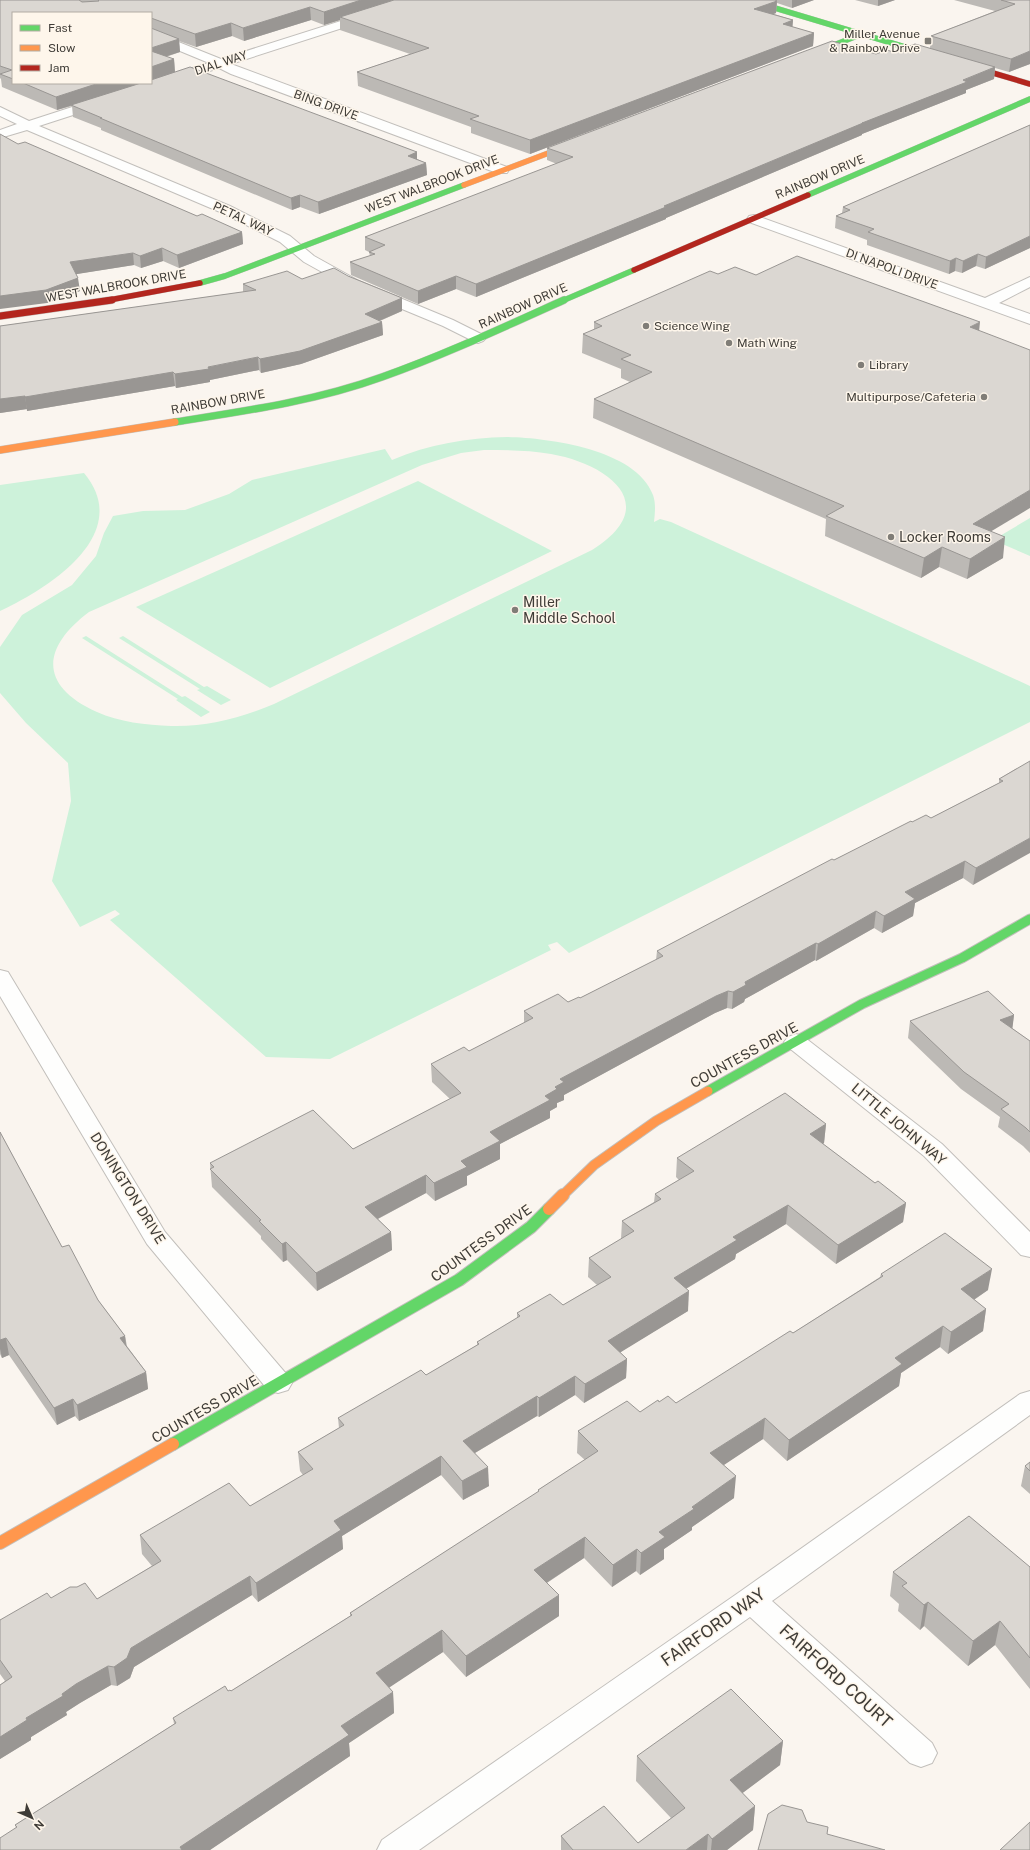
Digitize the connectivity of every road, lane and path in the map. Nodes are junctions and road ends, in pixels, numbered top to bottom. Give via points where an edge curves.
1 (386, 0) edge
2 (418, 0) edge
3 (748, 0) edge
4 (402, 5) junction
5 (862, 34) junction
6 (152, 35) edge
7 (804, 56) edge
8 (220, 64) junction
9 (160, 83) edge
10 (1030, 84) edge
11 (108, 99) edge
12 (1030, 99) edge
13 (0, 111) edge
14 (28, 125) junction
15 (0, 134) edge
16 (587, 138) edge
17 (502, 170) junction
18 (754, 219) junction
19 (297, 249) junction
20 (1030, 281) edge
21 (986, 303) junction
22 (0, 316) edge
23 (1030, 318) edge
24 (478, 338) junction
25 (0, 450) edge
26 (1030, 919) edge
27 (0, 977) edge
28 (796, 1042) junction
29 (1030, 1248) edge
30 (278, 1383) junction
31 (1030, 1401) edge
32 (0, 1543) edge
33 (751, 1600) junction
34 (921, 1753) dead end
35 (394, 1850) edge

1 - 4 street
2 - 4 street, DIAL WAY
3 - 5 street
4 - 8 street, DIAL WAY
5 - 7 street
5 - 10 street
6 - 8 street, BING DRIVE
8 - 9 street, DIAL WAY
8 - 17 street, BING DRIVE
11 - 14 street
12 - 18 street, RAINBOW DRIVE
13 - 14 street, PETAL WAY
14 - 15 street
14 - 19 street, PETAL WAY via 225,210 285,238
16 - 17 street, WEST WALBROOK DRIVE
17 - 19 street, WEST WALBROOK DRIVE
18 - 21 street, DI NAPOLI DRIVE
18 - 24 street, RAINBOW DRIVE
19 - 22 street, WEST WALBROOK DRIVE via 225,276 185,287 142,296
19 - 24 street, PETAL WAY via 309,259 354,284
20 - 21 street
21 - 23 street, DI NAPOLI DRIVE
24 - 25 street, RAINBOW DRIVE via 382,377 324,394 253,410
26 - 28 street, COUNTESS DRIVE via 962,958 862,1004
27 - 30 street, DONINGTON DRIVE via 156,1238
28 - 29 street, LITTLE JOHN WAY via 934,1150
28 - 30 street, COUNTESS DRIVE via 656,1121 594,1165 531,1227 459,1280
30 - 32 street, COUNTESS DRIVE
31 - 33 street, FAIRFORD WAY
33 - 34 street, FAIRFORD COURT
33 - 35 street, FAIRFORD WAY

